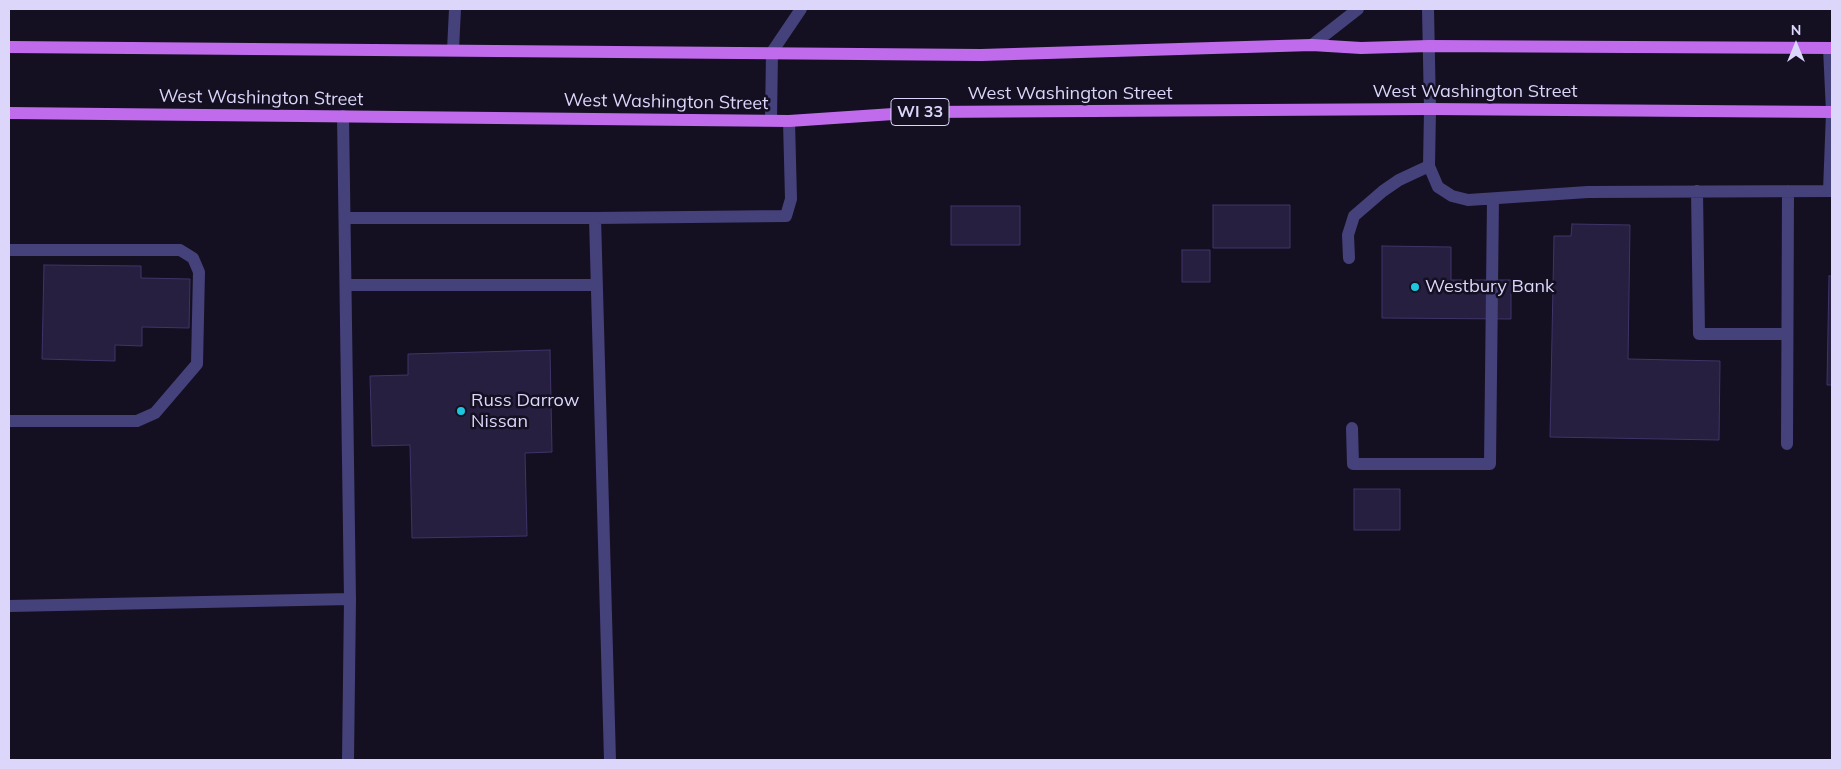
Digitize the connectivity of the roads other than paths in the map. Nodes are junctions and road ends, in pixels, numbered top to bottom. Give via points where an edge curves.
1 (454, 9) edge
2 (801, 9) edge
3 (1358, 9) edge
4 (1428, 9) edge
5 (1312, 45) junction
6 (1429, 46) junction
7 (9, 48) edge
8 (1830, 48) edge
9 (453, 50) junction
10 (772, 52) junction
11 (1430, 109) junction
12 (1832, 112) edge
13 (9, 113) edge
14 (343, 116) junction
15 (771, 120) junction
16 (789, 121) junction
17 (1429, 166) junction
18 (1788, 191) junction
19 (1831, 191) edge
20 (1697, 192) junction
21 (1493, 200) junction
22 (345, 218) junction
23 (595, 218) junction
24 (9, 250) edge
25 (1349, 258) dead end
26 (346, 285) junction
27 (597, 285) junction
28 (1787, 334) junction
29 (9, 421) edge
30 (1352, 428) dead end
31 (1787, 444) dead end
32 (350, 599) junction
33 (9, 606) edge
34 (348, 760) edge
35 (610, 760) edge

1 - 9 street
2 - 10 street
3 - 5 street
4 - 6 street
5 - 6 main road via 1361,48
5 - 10 main road via 982,55
6 - 8 main road
6 - 11 street
7 - 9 main road
8 - 12 street
9 - 10 main road
10 - 15 street
11 - 12 main road, West Washington Street / WI 33
11 - 16 main road, West Washington Street / WI 33 via 923,112
11 - 17 street
12 - 19 street
13 - 14 main road, West Washington Street / WI 33
14 - 15 main road, West Washington Street / WI 33
14 - 22 street
15 - 16 main road, West Washington Street / WI 33
16 - 23 street via 791,198 786,216
17 - 21 street via 1438,187 1452,196
17 - 25 street via 1398,180 1354,216 1348,235
18 - 19 street
18 - 20 street
18 - 28 street
20 - 21 street via 1588,192
20 - 28 street via 1699,334
21 - 30 street via 1490,464 1353,464
22 - 23 street
22 - 26 street
23 - 27 street
24 - 29 street via 180,250 193,258 199,272 196,364 155,413 137,421
26 - 27 street
26 - 32 street
27 - 35 street
28 - 31 street
32 - 33 street
32 - 34 street

